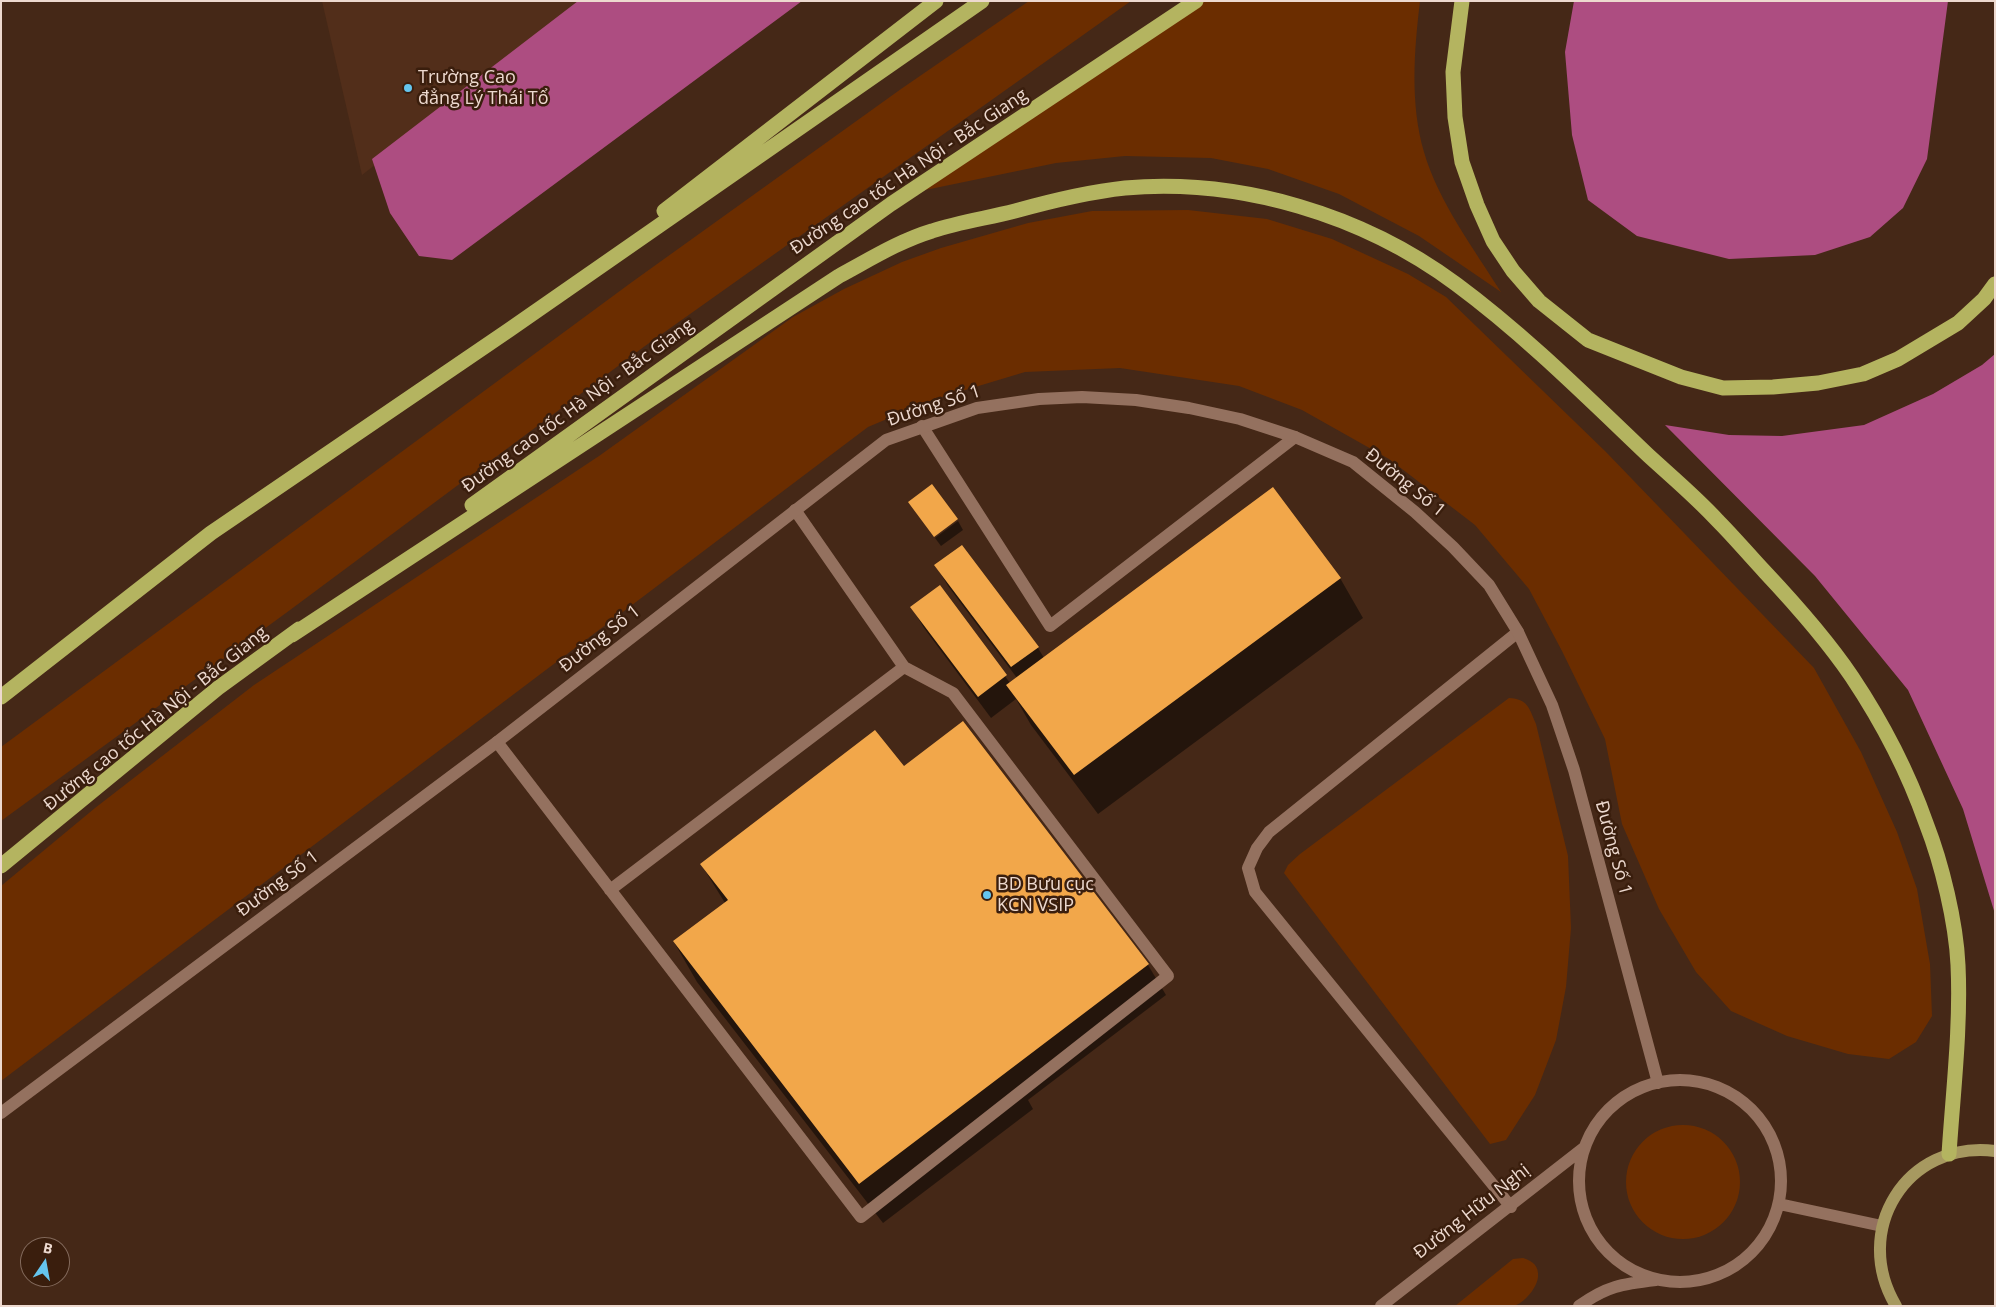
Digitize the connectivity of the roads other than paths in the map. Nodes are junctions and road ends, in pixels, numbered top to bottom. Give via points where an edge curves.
1 (936, 1) edge
2 (982, 1) edge
3 (1196, 1) edge
4 (1462, 1) edge
5 (1995, 284) edge
6 (509, 330) junction
7 (922, 426) junction
8 (1296, 437) junction
9 (795, 510) junction
10 (1518, 632) junction
11 (292, 634) junction
12 (904, 667) junction
13 (1, 697) edge
14 (497, 742) junction
15 (1, 866) edge
16 (610, 890) junction
17 (1658, 1083) junction
18 (1, 1113) edge
19 (1585, 1147) junction
20 (1994, 1147) edge
21 (1949, 1154) junction
22 (1779, 1204) junction
23 (1510, 1206) junction
24 (1882, 1226) junction
25 (1661, 1280) junction
26 (1894, 1303) edge
27 (1382, 1306) edge
28 (1579, 1306) edge

1 - 6 highway
2 - 6 highway
3 - 11 highway, Đường cao tốc Hà Nội - Bắc Giang via 891,204
4 - 5 highway via 1453,72 1455,117 1462,162 1477,205 1493,240 1513,271 1539,301 1588,340 1681,377 1723,388 1818,383 1863,374 1898,359 1958,323
6 - 13 highway via 211,533
7 - 8 street, Đường Số 1 via 977,408 1082,396 1189,408 1240,419
7 - 8 street via 1050,626
7 - 9 street, Đường Số 1 via 886,440
8 - 10 street, Đường Số 1 via 1353,462 1415,512 1488,585
9 - 12 street
9 - 14 street, Đường Số 1
10 - 17 street, Đường Số 1 via 1552,705 1574,770
10 - 23 street via 1269,832 1248,868 1254,892
11 - 15 highway, Đường cao tốc Hà Nội - Bắc Giang via 218,688
11 - 21 highway via 839,276 914,238 1074,196 1123,188 1205,188 1294,205 1332,217 1412,256 1456,284 1557,368 1716,518 1797,606 1850,675 1894,750 1919,804 1935,852 1951,920 1958,960 1958,1004
12 - 16 street
12 - 16 street via 953,693 1168,976 861,1217
14 - 16 street
14 - 18 street, Đường Số 1
17 - 19 street via 1634,1091 1613,1105 1596,1124
17 - 22 street via 1685,1080 1712,1085 1736,1097 1757,1115 1772,1137 1780,1163
19 - 23 street, Đường Hữu Nghị
19 - 25 street via 1580,1171 1580,1196 1599,1241 1616,1258 1638,1272
20 - 21 main road
21 - 24 main road via 1911,1176 1893,1199
22 - 24 street
22 - 25 street via 1759,1244 1736,1264 1708,1277
23 - 27 street, Đường Hữu Nghị
24 - 26 main road via 1879,1240 1881,1269
25 - 28 street via 1626,1283 1606,1289

